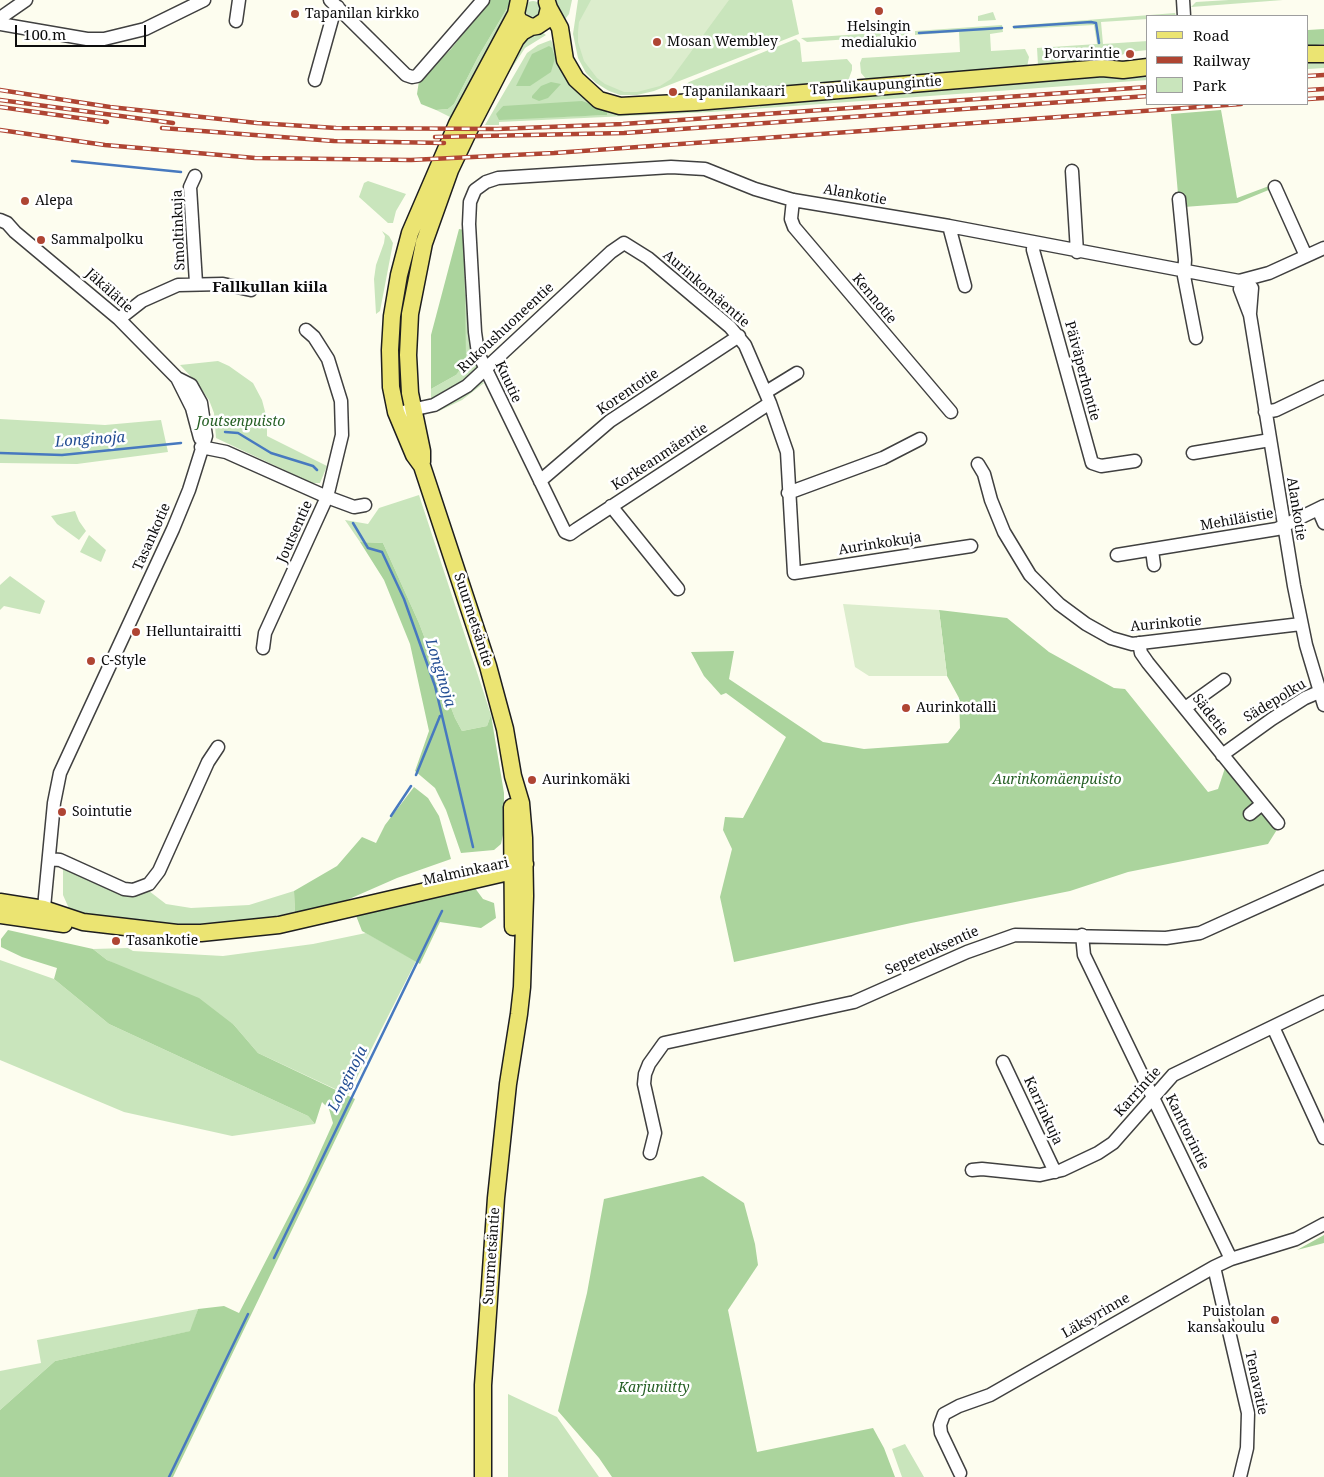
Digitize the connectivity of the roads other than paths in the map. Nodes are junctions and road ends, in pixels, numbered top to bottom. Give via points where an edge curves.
1 (26, 0) edge
2 (204, 0) edge
3 (239, 0) edge
4 (483, 0) edge
5 (1183, 0) edge
6 (334, 3) edge
7 (548, 3) edge
8 (518, 7) edge
9 (1184, 15) edge
10 (0, 18) edge
11 (236, 21) dead end
12 (0, 24) edge
13 (534, 27) junction
14 (561, 45) junction
15 (1146, 58) edge
16 (1146, 67) edge
17 (1102, 68) junction
18 (315, 80) dead end
19 (1072, 171) dead end
20 (194, 176) dead end
21 (436, 187) junction
22 (1275, 187) dead end
23 (1178, 199) dead end
24 (793, 200) junction
25 (470, 202) joint
26 (0, 220) edge
27 (949, 226) junction
28 (0, 228) edge
29 (15, 232) junction
30 (624, 243) joint
31 (1033, 243) junction
32 (1324, 248) edge
33 (1077, 252) junction
34 (1306, 256) junction
35 (1184, 270) junction
36 (1246, 280) junction
37 (196, 283) junction
38 (965, 286) dead end
39 (251, 290) dead end
40 (119, 319) junction
41 (306, 330) dead end
42 (739, 336) junction
43 (1196, 338) dead end
44 (485, 369) junction
45 (797, 373) dead end
46 (1324, 387) edge
47 (768, 398) junction
48 (413, 410) junction
49 (396, 412) junction
50 (951, 412) dead end
51 (1265, 412) junction
52 (920, 439) dead end
53 (1270, 440) junction
54 (202, 447) junction
55 (1193, 452) dead end
56 (1135, 461) dead end
57 (978, 464) dead end
58 (422, 466) junction
59 (540, 481) junction
60 (788, 493) junction
61 (327, 497) junction
62 (365, 504) dead end
63 (611, 506) junction
64 (1321, 508) edge
65 (1324, 523) edge
66 (1284, 526) junction
67 (565, 532) joint
68 (971, 546) dead end
69 (1152, 550) junction
70 (1117, 555) dead end
71 (1154, 565) dead end
72 (794, 573) joint
73 (678, 589) dead end
74 (1301, 624) junction
75 (1139, 643) junction
76 (262, 648) dead end
77 (1224, 680) dead end
78 (1319, 692) junction
79 (1324, 705) edge
80 (1185, 708) junction
81 (218, 747) dead end
82 (1222, 755) junction
83 (1262, 804) junction
84 (1250, 814) dead end
85 (1278, 823) dead end
86 (50, 859) junction
87 (517, 865) junction
88 (1324, 877) edge
89 (0, 902) edge
90 (0, 914) edge
91 (43, 915) junction
92 (1082, 935) junction
93 (1324, 1002) edge
94 (1273, 1027) junction
95 (1003, 1062) dead end
96 (1153, 1098) junction
97 (1324, 1138) edge
98 (650, 1153) dead end
99 (972, 1170) dead end
100 (1055, 1172) junction
101 (1324, 1224) edge
102 (1231, 1258) junction
103 (1214, 1267) junction
104 (960, 1473) dead end
105 (483, 1477) edge
106 (1240, 1477) edge

1 - 10 street
2 - 12 street via 145,29 104,39
3 - 11 street
4 - 6 street via 417,76 412,77 406,75
5 - 9 street
6 - 18 street
7 - 13 main road via 546,20
7 - 14 main road, Tapulikaupungintie via 560,28
8 - 13 main road via 519,21
8 - 21 main road via 457,124
13 - 14 main road via 547,32
13 - 21 main road via 516,39
14 - 17 main road, Tapulikaupungintie via 569,69 583,88 598,100 620,106
15 - 17 main road, Tapulikaupungintie
16 - 17 main road, Tapulikaupungintie
19 - 33 street
20 - 37 street, Smoltinkuja via 190,188
21 - 48 main road, Suurmetsäntie via 410,314 408,355
21 - 49 main road, Suurmetsäntie via 410,233 399,275 392,316 391,378
22 - 34 street
23 - 35 street
24 - 25 street, Alankotie via 706,169 671,166 498,178 476,190
24 - 27 street, Alankotie
24 - 50 street, Kennotie via 791,219 794,226
25 - 44 street, Kuutie via 475,332 478,353
26 - 29 street, Jäkälätie
27 - 31 street, Alankotie
27 - 38 street
28 - 29 street, Jäkälätie
29 - 40 street, Jäkälätie
30 - 42 street, Aurinkomäentie via 648,258
30 - 44 street, Rukoushuoneentie
31 - 33 street, Alankotie
31 - 56 street, Päiväperhontie via 1092,463 1101,466
32 - 34 street
33 - 35 street, Alankotie
34 - 36 street
35 - 36 street, Alankotie
35 - 43 street
36 - 51 street, Alankotie via 1240,289 1250,315
37 - 39 street
37 - 40 street via 178,285 155,294
40 - 54 street, Jäkälätie via 177,378 191,386 201,403 206,436
41 - 61 street via 328,359 341,401 342,435
42 - 47 street, Aurinkomäentie
42 - 59 street, Korentotie via 610,421
44 - 48 street, Rukoushuoneentie via 450,397
44 - 59 street, Kuutie
45 - 47 street, Korkeanmäentie
46 - 51 street
47 - 60 street, Aurinkomäentie via 787,452
47 - 63 street, Korkeanmäentie
48 - 49 street, Rukoushuoneentie
48 - 58 main road, Suurmetsäntie
49 - 58 main road, Suurmetsäntie
51 - 53 street, Alankotie
52 - 60 street via 883,458
53 - 55 street
53 - 66 street, Alankotie
54 - 61 street, Joutsentie via 226,452
54 - 86 street, Tasankotie via 199,463 173,529 60,774 54,803
57 - 75 street, Aurinkotie via 1004,532 1030,575 1059,604 1086,624 1120,642
58 - 87 main road, Suurmetsäntie via 488,666 505,729 513,776
59 - 67 street, Kuutie
60 - 72 street, Aurinkomäentie
61 - 62 street via 354,508
61 - 76 street, Joutsentie via 265,632
63 - 67 street, Korkeanmäentie via 570,534
63 - 73 street
64 - 65 street
64 - 66 street, Mehiläistie
66 - 69 street, Mehiläistie
66 - 74 street, Alankotie
68 - 72 street, Aurinkokuja
69 - 70 street, Mehiläistie
69 - 71 street
74 - 75 street, Aurinkotie
74 - 78 street, Alankotie
75 - 80 street, Sädetie via 1141,653
77 - 80 street
78 - 79 street, Alankotie
78 - 82 street, Sädepolku via 1272,718
80 - 82 street, Sädetie
81 - 86 street via 208,762 159,871 149,884 133,890 124,889 60,860
82 - 83 street, Sädetie
83 - 84 street
83 - 85 street, Sädetie
86 - 91 street, Tasankotie
87 - 91 main road, Malminkaari via 447,874 385,892 360,905 279,925 177,933
87 - 105 main road, Suurmetsäntie via 522,987 496,1198 487,1321
88 - 92 street, Sepeteuksentie via 1200,933 1166,938
89 - 91 main road, Malminkaari
90 - 91 main road, Malminkaari
92 - 96 street, Kanttorintie via 1084,955
92 - 98 street, Sepeteuksentie via 1003,937 854,1002 664,1043 645,1074 644,1084 655,1133
93 - 94 street, Karrintie
94 - 96 street, Karrintie via 1173,1075
94 - 97 street
95 - 100 street, Karrinkuja
96 - 100 street, Karrintie via 1108,1147
96 - 102 street, Kanttorintie
99 - 100 street, Karrintie via 1040,1175
101 - 102 street, Läksyrinne via 1282,1245
102 - 103 street, Läksyrinne
103 - 104 street, Läksyrinne via 990,1395 944,1414 941,1433
103 - 106 street, Tenavatie via 1248,1413 1248,1448

